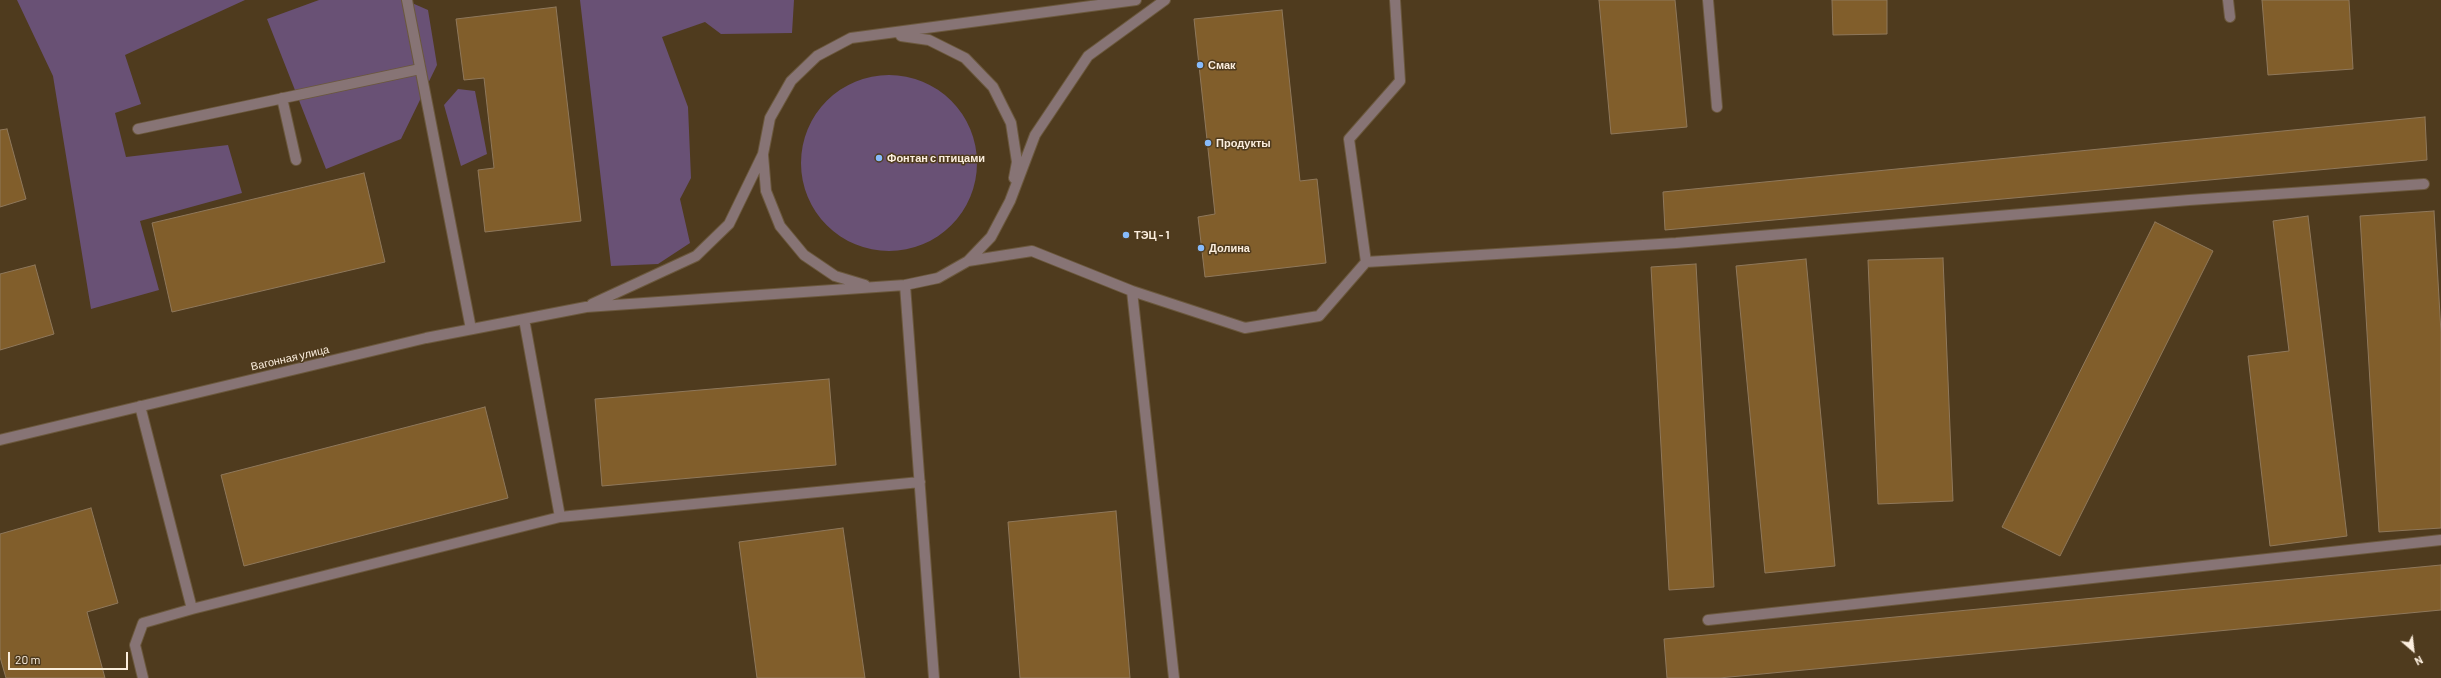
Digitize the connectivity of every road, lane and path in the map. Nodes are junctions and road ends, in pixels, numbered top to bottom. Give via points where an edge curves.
1 (407, 0) edge
2 (1136, 0) edge
3 (1166, 0) edge
4 (1395, 0) edge
5 (1708, 0) edge
6 (2228, 0) edge
7 (2230, 17) dead end
8 (890, 34) junction
9 (420, 69) junction
10 (282, 98) junction
11 (1717, 107) dead end
12 (138, 129) dead end
13 (763, 154) junction
14 (296, 160) dead end
15 (2424, 184) dead end
16 (1010, 201) junction
17 (968, 261) junction
18 (1366, 262) junction
19 (905, 285) junction
20 (871, 286) junction
21 (1132, 291) junction
22 (586, 307) junction
23 (524, 319) junction
24 (471, 329) junction
25 (140, 406) junction
26 (0, 440) edge
27 (920, 482) junction
28 (560, 517) junction
29 (2441, 540) edge
30 (192, 609) junction
31 (1708, 620) dead end
32 (143, 678) edge
33 (934, 678) edge
34 (1174, 678) edge

1 - 9 street
2 - 8 street
3 - 16 street via 1088,56 1035,135
4 - 18 street via 1400,81 1349,139
5 - 11 street
6 - 7 street
8 - 13 street via 851,38 818,56 791,81 770,118
8 - 16 street via 929,40 965,58 993,87 1011,122 1017,162
9 - 10 street
9 - 24 street
10 - 12 street
10 - 14 street
13 - 20 street via 766,191 780,226 794,244 804,255 835,276
13 - 22 street via 729,224 696,256
15 - 18 street via 2181,201 1676,243
16 - 17 street via 991,237
17 - 19 street via 938,278
17 - 21 street via 1032,251
18 - 21 street via 1318,316 1245,328
19 - 20 street
19 - 27 street
20 - 22 street
21 - 34 street
22 - 23 street, Вагонная улица
23 - 24 street, Вагонная улица
23 - 28 street
24 - 25 street, Вагонная улица
25 - 26 street, Вагонная улица
25 - 30 street
27 - 28 street
27 - 33 street
28 - 30 street
29 - 31 street
30 - 32 street via 143,623 135,645

